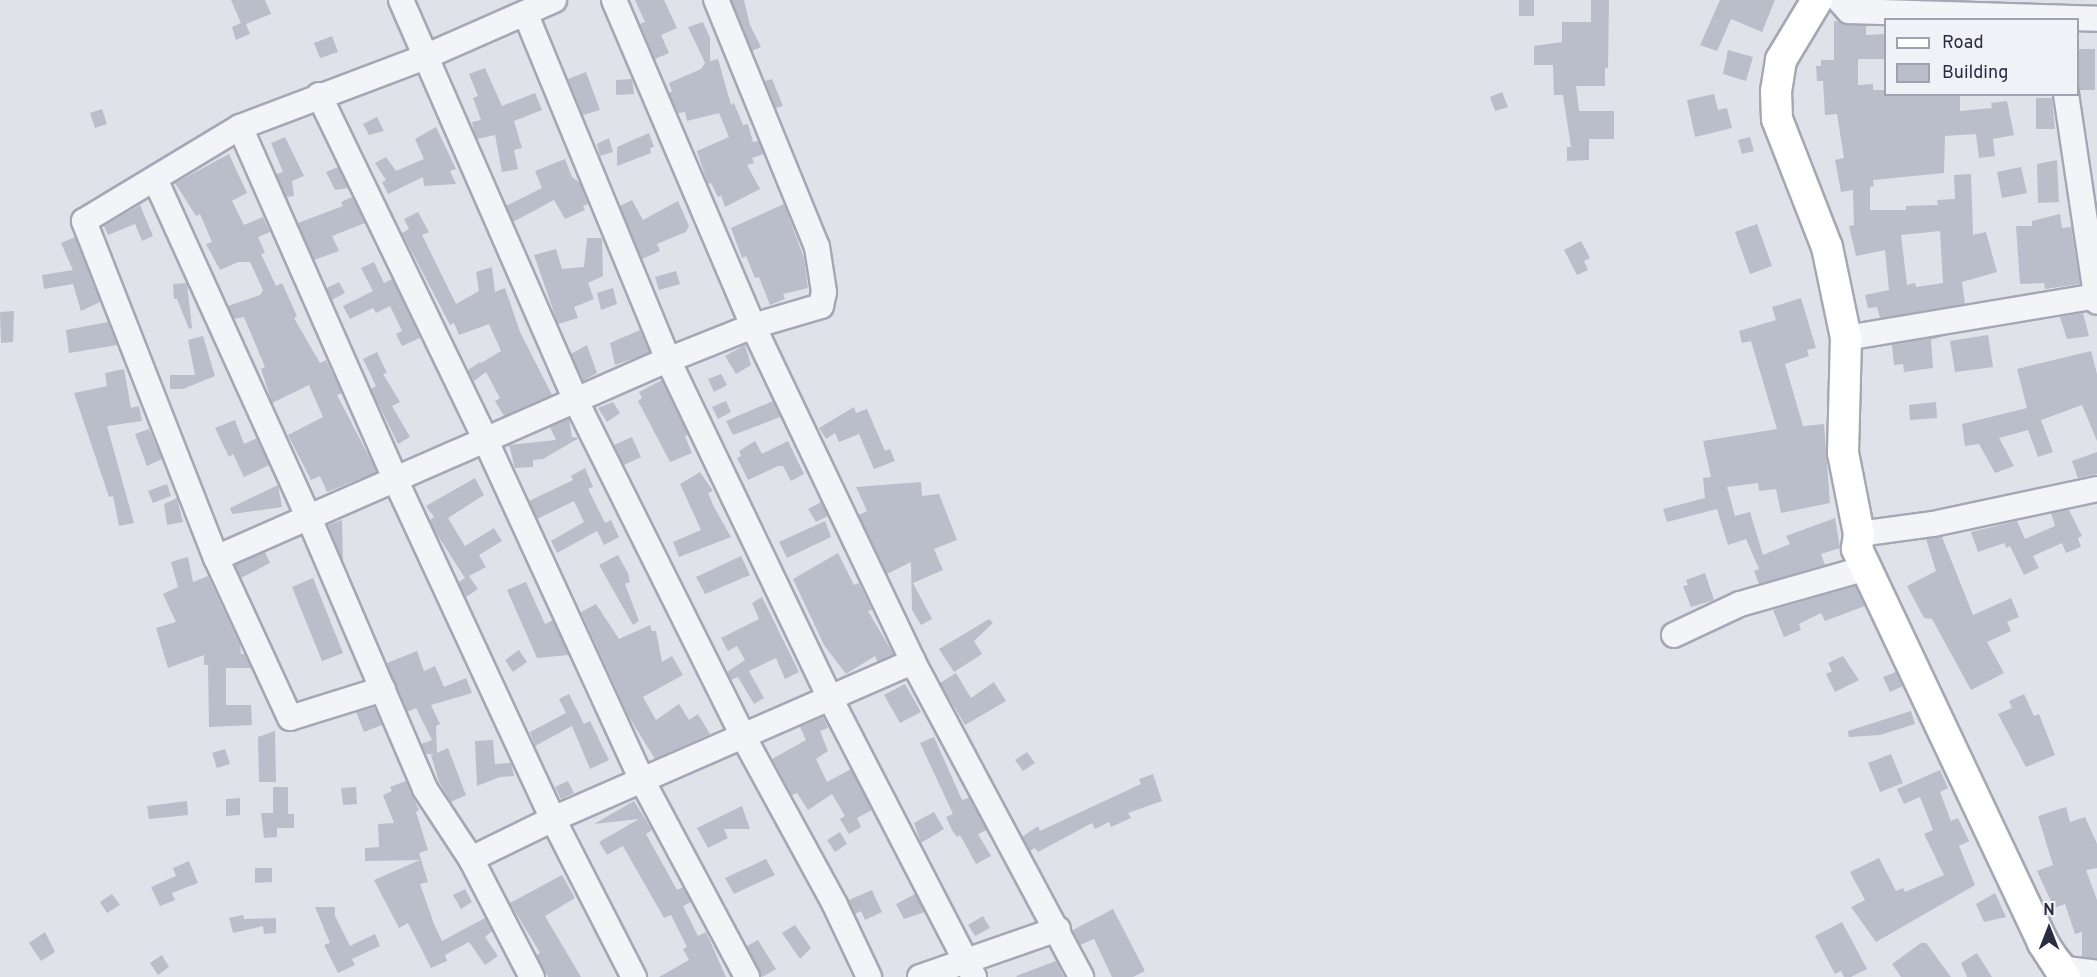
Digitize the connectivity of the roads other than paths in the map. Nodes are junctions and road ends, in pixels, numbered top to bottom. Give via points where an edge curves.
1 (401, 0) edge
2 (555, 0) edge
3 (614, 0) edge
4 (716, 0) edge
5 (1817, 0) edge
6 (1839, 0) edge
7 (2060, 12) edge
8 (526, 15) junction
9 (2097, 19) edge
10 (425, 57) junction
11 (319, 95) junction
12 (2066, 96) edge
13 (240, 127) junction
14 (155, 179) junction
15 (2096, 298) edge
16 (753, 326) junction
17 (1846, 338) junction
18 (669, 360) junction
19 (575, 399) junction
20 (485, 439) junction
21 (396, 481) junction
22 (2097, 489) edge
23 (309, 518) junction
24 (1858, 534) junction
25 (216, 558) junction
26 (1866, 568) junction
27 (1674, 635) dead end
28 (913, 662) junction
29 (383, 690) junction
30 (830, 698) junction
31 (742, 736) junction
32 (643, 782) junction
33 (553, 819) junction
34 (471, 860) junction
35 (1058, 929) junction
36 (2043, 943) junction
37 (970, 969) edge
38 (2097, 974) edge
39 (532, 977) edge
40 (634, 977) edge
41 (747, 977) edge
42 (869, 977) edge
43 (920, 977) edge
44 (1081, 977) edge
45 (2065, 977) edge

1 - 10 street
2 - 8 street
3 - 16 street
4 - 16 street via 817,247 821,269 821,306
5 - 17 main road via 1781,60 1777,119 1827,247
6 - 7 street via 1850,10
7 - 9 street
8 - 10 street
8 - 18 street
10 - 11 street
10 - 19 street
11 - 13 street
11 - 20 street
12 - 15 street
13 - 14 street
13 - 21 street
14 - 23 street
14 - 25 street via 84,221
15 - 17 street
16 - 18 street
16 - 28 street
17 - 24 main road via 1843,453
18 - 19 street
18 - 30 street
19 - 20 street
19 - 31 street
20 - 21 street
20 - 32 street
21 - 23 street
21 - 33 street
22 - 24 street via 1933,524
23 - 25 street
23 - 29 street
24 - 26 main road via 1857,549
25 - 29 street via 290,718
26 - 27 street via 1740,604
26 - 36 main road
28 - 30 street
28 - 35 street
29 - 34 street via 425,789
30 - 31 street
30 - 37 street
31 - 32 street
31 - 42 street via 835,905
32 - 33 street
32 - 41 street
33 - 34 street
33 - 40 street
34 - 39 street
35 - 37 street
35 - 44 street
36 - 38 street via 2066,969
36 - 45 main road
37 - 43 street

